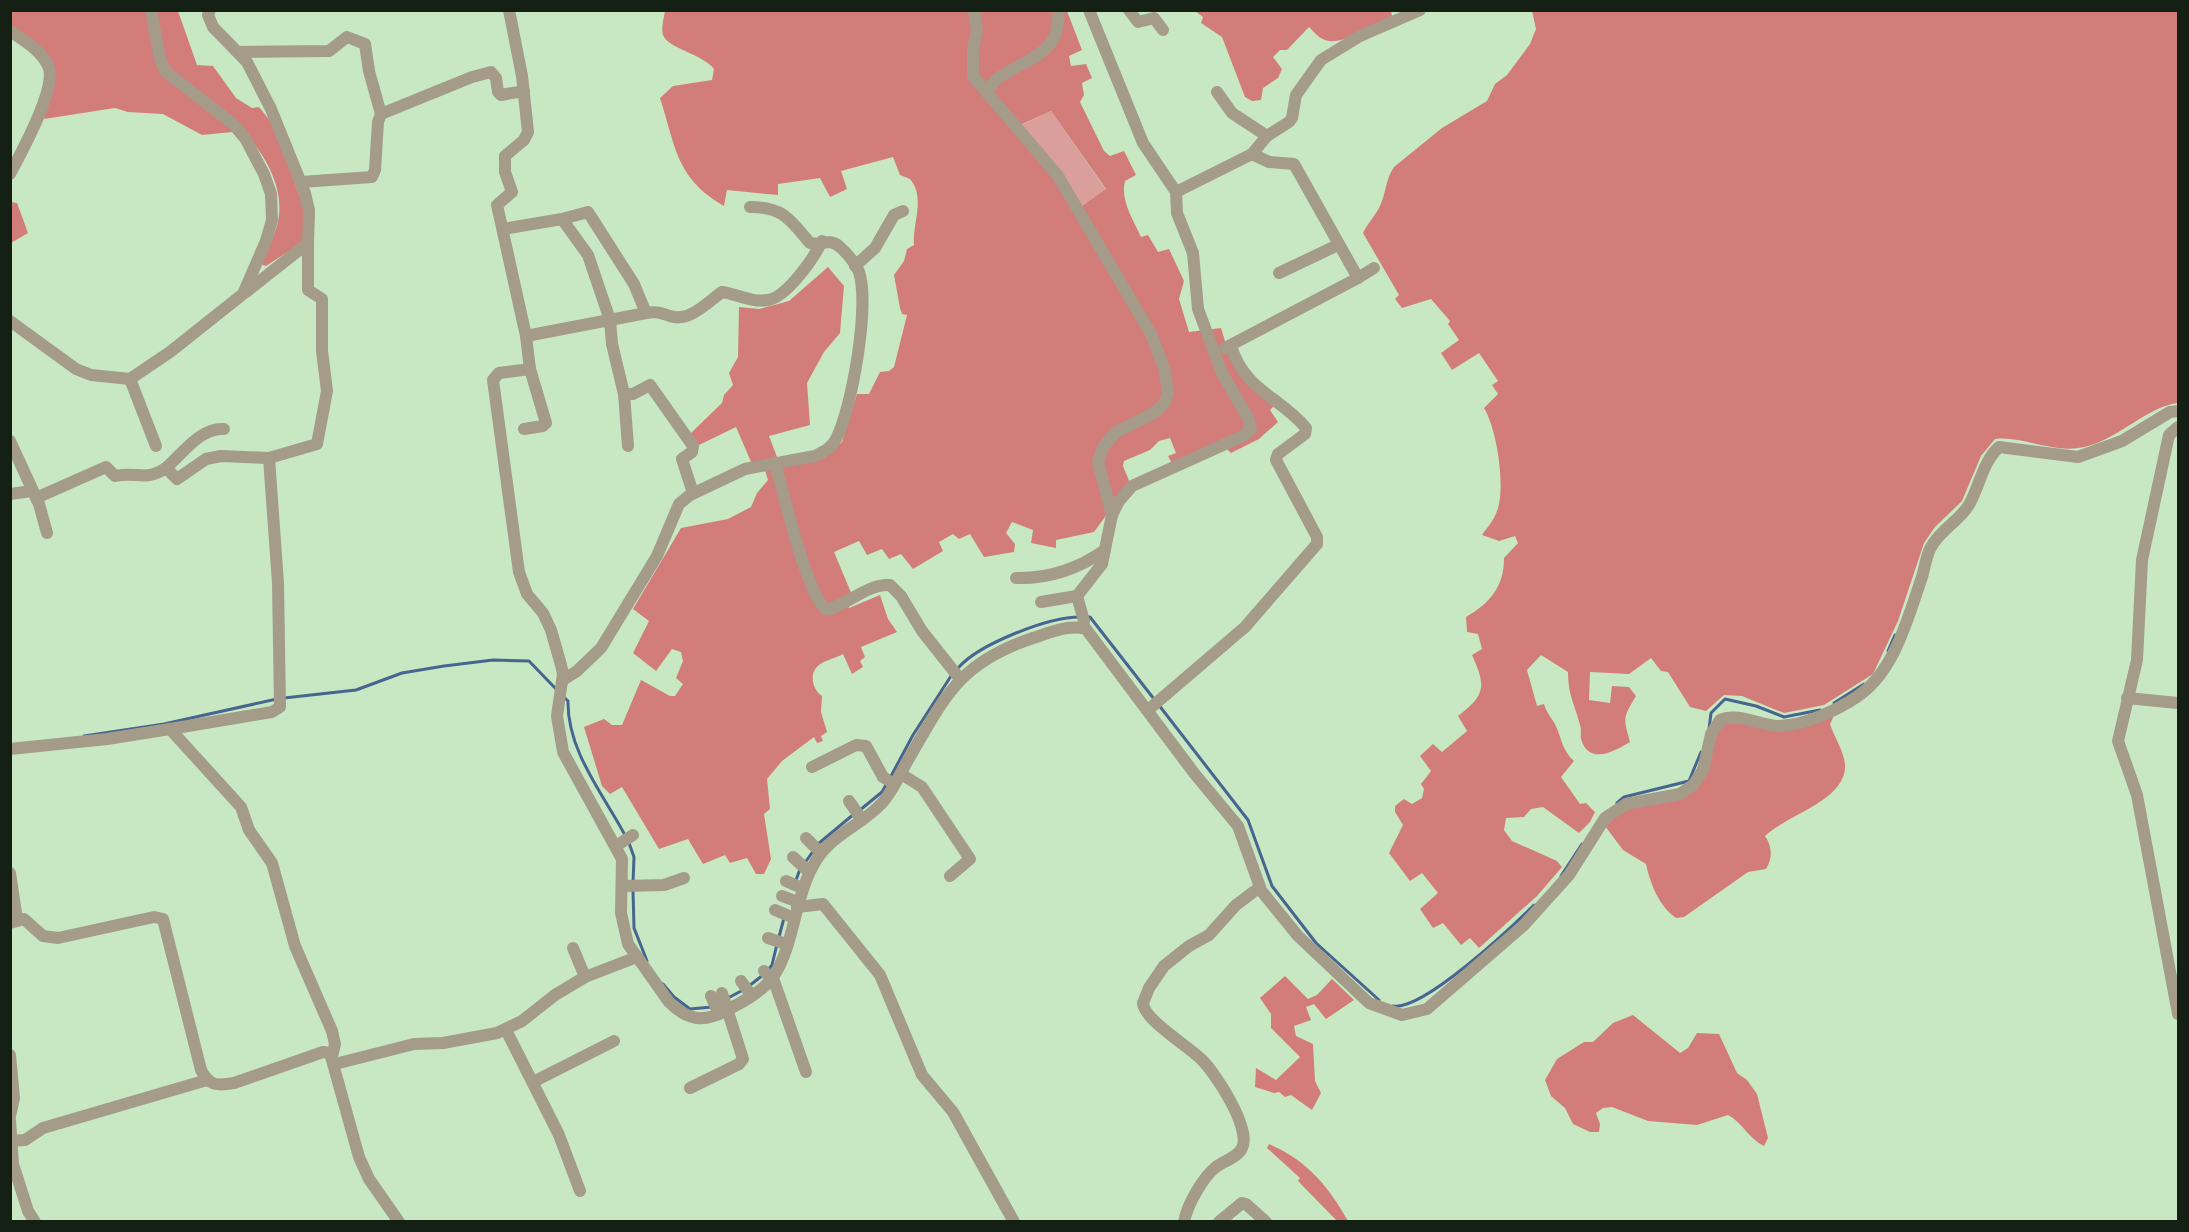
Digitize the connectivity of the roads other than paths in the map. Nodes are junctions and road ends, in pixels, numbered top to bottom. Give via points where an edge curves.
1 (151, 10) edge
2 (210, 10) edge
3 (509, 10) edge
4 (974, 10) edge
5 (1059, 10) edge
6 (1089, 10) edge
7 (1129, 10) edge
8 (1420, 10) edge
9 (1163, 30) dead end
10 (10, 31) edge
11 (239, 52) junction
12 (524, 91) junction
13 (1217, 92) dead end
14 (987, 93) junction
15 (381, 114) junction
16 (1267, 136) junction
17 (1252, 154) junction
18 (10, 174) edge
19 (301, 182) junction
20 (1176, 192) junction
21 (750, 207) dead end
22 (903, 211) dead end
23 (562, 219) junction
24 (503, 229) junction
25 (822, 241) junction
26 (308, 243) junction
27 (1338, 245) junction
28 (855, 266) junction
29 (1374, 268) dead end
30 (1279, 273) dead end
31 (1358, 278) junction
32 (243, 294) junction
33 (646, 313) junction
34 (610, 320) junction
35 (10, 321) edge
36 (526, 336) junction
37 (1231, 346) junction
38 (1216, 352) junction
39 (530, 369) junction
40 (130, 379) junction
41 (624, 394) junction
42 (2178, 411) edge
43 (2178, 427) edge
44 (224, 429) dead end
45 (524, 429) dead end
46 (10, 441) edge
47 (156, 446) dead end
48 (628, 446) dead end
49 (269, 458) junction
50 (775, 463) junction
51 (166, 468) junction
52 (693, 493) junction
53 (10, 494) edge
54 (34, 494) junction
55 (1112, 516) junction
56 (48, 533) dead end
57 (1105, 550) junction
58 (1016, 578) dead end
59 (1077, 596) junction
60 (1041, 602) dead end
61 (1082, 619) junction
62 (955, 673) junction
63 (561, 683) junction
64 (2127, 698) junction
65 (2178, 703) edge
66 (1149, 710) junction
67 (170, 729) junction
68 (10, 749) edge
69 (812, 767) dead end
70 (892, 779) junction
71 (10, 873) edge
72 (950, 876) dead end
73 (684, 878) dead end
74 (630, 886) junction
75 (1259, 888) junction
76 (788, 906) junction
77 (14, 921) edge
78 (573, 948) dead end
79 (637, 957) junction
80 (768, 975) junction
81 (585, 977) junction
82 (719, 1002) junction
83 (2178, 1014) edge
84 (507, 1030) junction
85 (614, 1041) dead end
86 (10, 1055) edge
87 (334, 1061) junction
88 (806, 1072) dead end
89 (207, 1080) junction
90 (533, 1082) junction
91 (690, 1088) dead end
92 (10, 1118) edge
93 (11, 1141) edge
94 (12, 1167) edge
95 (580, 1191) dead end
96 (35, 1221) edge
97 (399, 1221) edge
98 (1014, 1221) edge
99 (1184, 1221) edge
100 (1219, 1221) edge
101 (1266, 1221) edge

1 - 32 street via 165,71 233,124 245,138 271,194 272,220 266,242
2 - 11 street via 208,19 213,27
3 - 12 street
4 - 14 street via 974,76
5 - 14 street via 1055,36 1047,48 998,79
6 - 20 street via 1139,134
7 - 9 street via 1138,22 1154,18
8 - 16 street via 1360,36 1322,60 1296,95 1292,118
10 - 18 street via 37,51 50,68 49,87
11 - 15 street via 329,51 347,37 365,44
11 - 19 street via 272,109
12 - 15 street via 501,95 494,74 488,72
12 - 24 street via 528,132 505,156 512,192 496,205
13 - 16 street via 1232,113
14 - 55 street via 1058,176 1151,334 1164,368 1168,392 1164,404 1116,432 1103,447 1098,462
15 - 19 street via 372,177
16 - 17 street
17 - 20 street
17 - 27 street via 1269,162 1294,164
19 - 26 street via 309,210
20 - 38 street via 1178,213 1192,253 1198,309
21 - 25 street via 777,210 788,216 810,243
22 - 28 street via 894,215 875,248
23 - 24 street
23 - 33 street via 588,212 634,284
23 - 34 street via 588,255
24 - 36 street
25 - 28 street via 839,246
25 - 33 street via 785,291 770,300 722,292 694,313 671,317 659,311
26 - 32 street
26 - 49 street via 308,290 322,299 325,408 317,444
27 - 30 street
27 - 31 street
28 - 50 street via 862,294 860,338 849,401 836,441 815,456
29 - 31 street
31 - 37 street
32 - 40 street
33 - 34 street
34 - 36 street
34 - 41 street
35 - 40 street via 76,369 91,375
36 - 39 street
37 - 38 street
37 - 66 street via 1237,366 1246,376 1306,428 1305,434 1278,454 1276,460 1317,537 1317,544 1245,627
38 - 55 street via 1222,373 1251,429 1132,486
39 - 45 street via 546,423
39 - 63 street via 500,373 493,380 519,572 527,594 551,630
40 - 47 street
41 - 48 street
41 - 52 street via 650,385 693,446 692,452 682,459
42 - 75 street via 2110,446 2078,457 1999,447 1988,459 1969,506 1931,547 1902,632 1879,676 1858,696 1791,724 1778,726 1740,718 1720,720 1712,734 1703,770 1693,785 1680,795 1626,804 1605,818 1569,875 1540,908 1427,1009 1402,1015 1369,1003 1298,936
43 - 64 street via 2169,435 2142,560 2139,642
44 - 51 street via 204,432
46 - 54 street
49 - 51 street via 206,459 177,479
49 - 67 street via 278,583 280,707 272,712
50 - 52 street via 745,469
50 - 62 street via 811,589 824,608 834,608 890,585
51 - 54 street via 145,477 115,476 106,466
52 - 63 street via 679,504 657,556 601,648
53 - 54 street
54 - 56 street
55 - 57 street
57 - 58 street via 1053,575
57 - 59 street via 1102,564
59 - 60 street
59 - 61 street
61 - 62 street via 1070,628 1013,644
61 - 66 street
62 - 70 street via 946,697
63 - 74 street via 559,740 563,752 584,794 625,840 624,868
64 - 65 street
64 - 83 street via 2118,741 2137,795
66 - 75 street via 1238,826
67 - 68 street
67 - 87 street via 241,807 249,830 272,863 295,946 332,1031
69 - 70 street via 862,745 869,748
70 - 72 street via 922,787 970,859
70 - 76 street via 882,804 855,810 813,845 801,864
71 - 77 street
73 - 74 street via 664,885
74 - 79 street via 623,928
75 - 99 street via 1236,905 1209,935 1164,966 1143,1003 1149,1015 1196,1053 1221,1081 1244,1141 1242,1149 1208,1175
76 - 80 street via 777,941 782,959
76 - 98 street via 823,904 880,975 922,1075 953,1112
77 - 89 street via 24,919 43,936 58,938 154,917 163,919 201,1070
78 - 81 street
79 - 81 street
79 - 82 street via 702,1020
80 - 82 street
80 - 88 street
81 - 84 street
82 - 91 street via 742,1062
84 - 87 street
84 - 90 street
85 - 90 street
86 - 92 street via 14,1098
87 - 89 street via 323,1052 219,1086
87 - 97 street via 359,1157 369,1179
89 - 93 street via 43,1128 25,1140
90 - 95 street
92 - 93 street
93 - 94 street
94 - 96 street
100 - 101 street via 1242,1203

